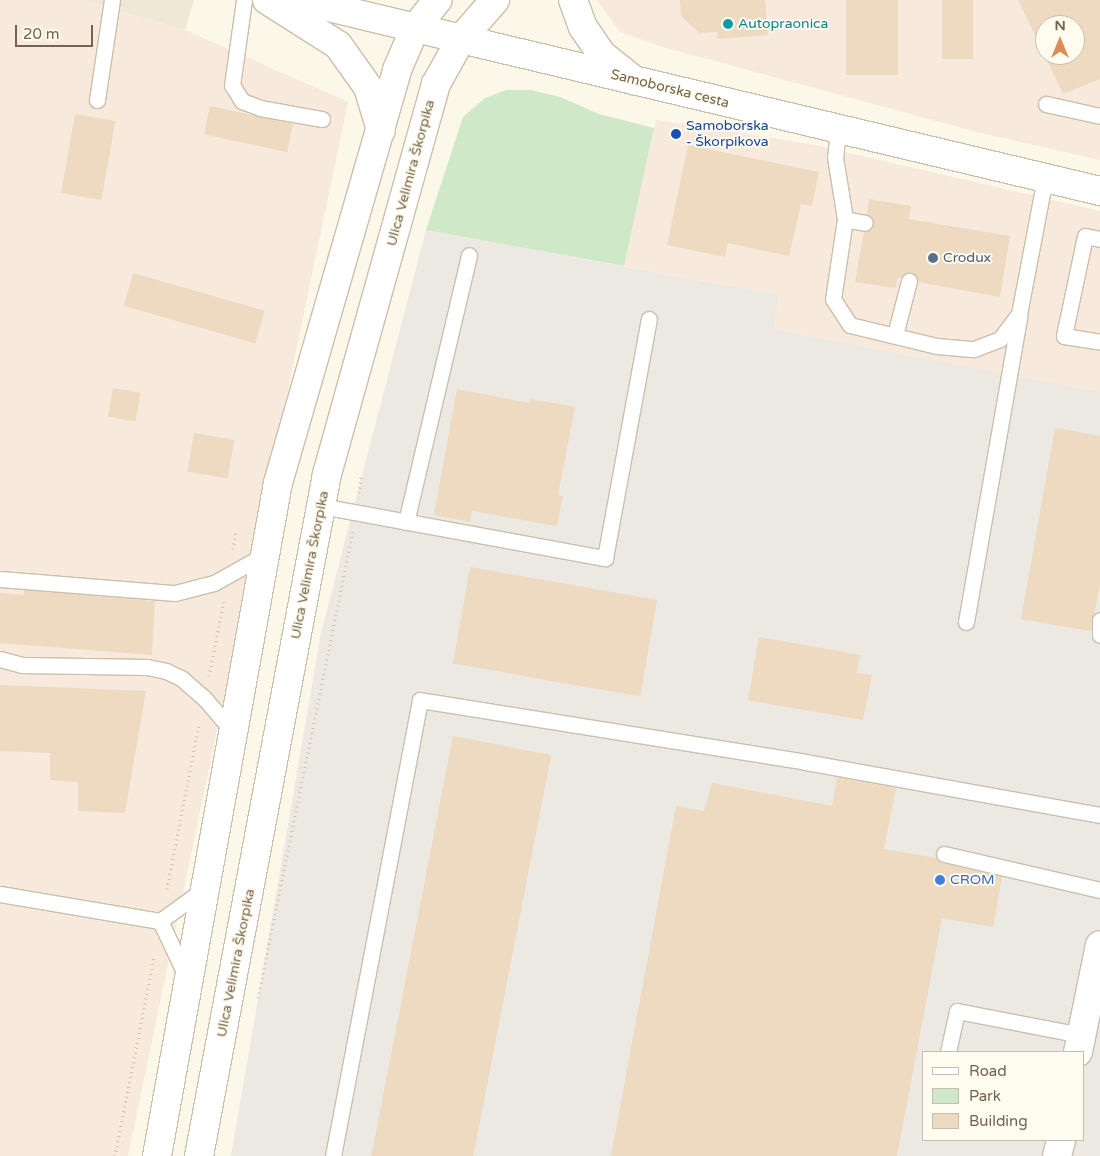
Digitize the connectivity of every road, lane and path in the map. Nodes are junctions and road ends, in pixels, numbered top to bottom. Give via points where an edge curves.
1 (112, 0) edge
2 (244, 0) edge
3 (267, 0) edge
4 (300, 0) edge
5 (438, 0) edge
6 (495, 0) edge
7 (573, 0) edge
8 (415, 28) junction
9 (461, 39) junction
10 (635, 81) junction
11 (97, 100) dead end
12 (1046, 104) dead end
13 (1100, 116) edge
14 (322, 120) dead end
15 (838, 130) junction
16 (381, 131) junction
17 (1045, 178) junction
18 (1100, 191) edge
19 (845, 219) junction
20 (865, 223) dead end
21 (1100, 239) edge
22 (469, 255) dead end
23 (909, 281) dead end
24 (1021, 305) junction
25 (650, 319) dead end
26 (895, 335) junction
27 (1100, 342) edge
28 (321, 506) junction
29 (406, 522) junction
30 (351, 546) dead end
31 (266, 554) junction
32 (229, 574) junction
33 (0, 579) edge
34 (1100, 620) edge
35 (966, 622) dead end
36 (1100, 635) edge
37 (0, 659) edge
38 (205, 699) junction
39 (234, 733) junction
40 (1100, 816) edge
41 (944, 854) dead end
42 (205, 888) junction
43 (1100, 890) edge
44 (0, 894) edge
45 (166, 894) dead end
46 (160, 921) junction
47 (1100, 945) edge
48 (155, 952) dead end
49 (190, 986) junction
50 (258, 1002) dead end
51 (1080, 1044) edge
52 (948, 1051) edge
53 (1061, 1141) edge
54 (115, 1156) edge
55 (157, 1156) edge
56 (199, 1156) edge
57 (333, 1156) edge
58 (1057, 1156) edge

1 - 11 lane
2 - 14 lane via 232,85 242,101 260,108
3 - 16 main road via 338,45 368,87
4 - 8 main road, Samoborska cesta
5 - 8 main road
6 - 9 main road, Ulica Velimira Škorpika
7 - 10 main road via 583,27 601,54
8 - 9 main road, Samoborska cesta
8 - 16 main road via 397,70
9 - 10 main road, Samoborska cesta
9 - 28 main road, Ulica Velimira Škorpika via 436,84 327,474
10 - 15 main road, Samoborska cesta
12 - 13 lane
15 - 17 main road, Samoborska cesta
15 - 19 lane via 835,157
16 - 31 main road via 278,482
17 - 18 main road, Samoborska cesta
17 - 24 lane
19 - 20 lane
19 - 26 lane via 833,299 850,325
21 - 27 lane via 1085,236 1064,336
22 - 29 lane
23 - 26 lane
24 - 26 lane via 1019,314 1000,339 974,349 937,346
24 - 35 lane
25 - 29 lane via 605,558
28 - 29 lane
28 - 56 main road, Ulica Velimira Škorpika
30 - 50 path via 306,752
31 - 32 lane
31 - 39 main road
32 - 33 lane via 214,584 175,593
32 - 38 path
34 - 36 lane
37 - 38 lane via 22,664 147,667 181,678
38 - 39 lane
38 - 45 path
39 - 42 main road
40 - 57 lane via 805,762 420,700
41 - 43 lane
42 - 46 lane
42 - 49 main road
44 - 46 lane
46 - 49 lane
47 - 51 main road
48 - 54 path
49 - 55 main road
51 - 52 lane via 957,1011
53 - 58 main road

